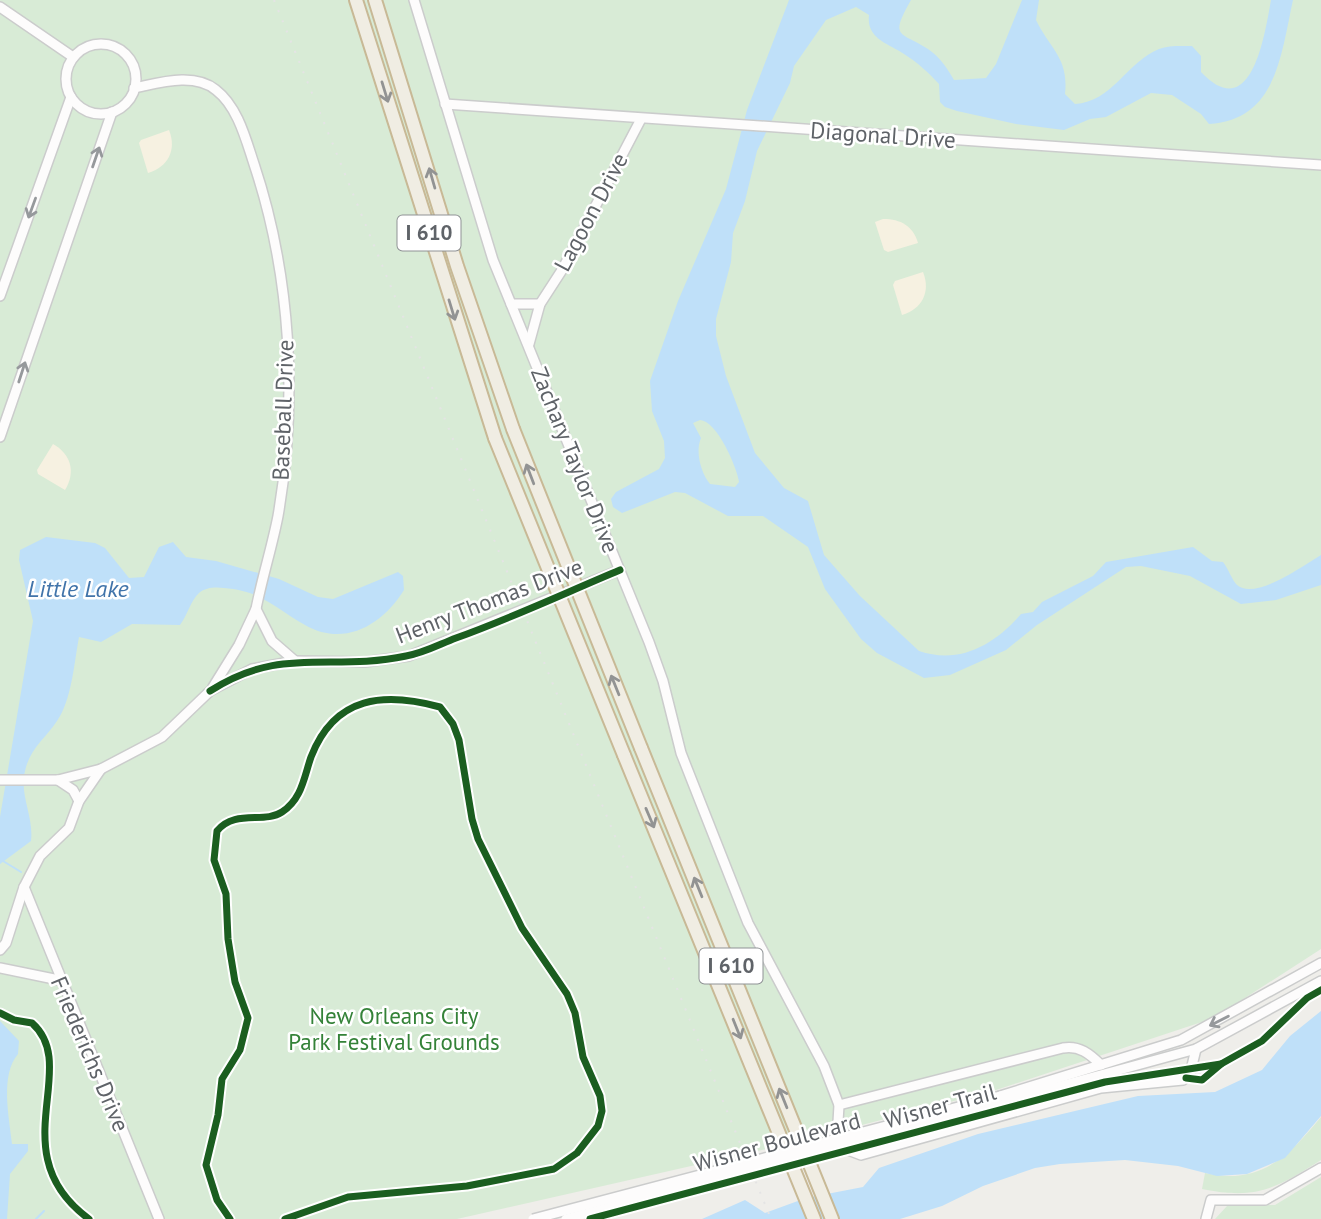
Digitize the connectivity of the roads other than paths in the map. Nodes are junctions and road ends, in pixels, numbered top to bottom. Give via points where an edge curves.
1 (356, 0) edge
2 (375, 0) edge
3 (414, 0) edge
4 (0, 7) edge
5 (73, 57) junction
6 (134, 88) junction
7 (71, 97) junction
8 (444, 104) junction
9 (112, 113) junction
10 (640, 119) junction
11 (1321, 165) edge
12 (0, 296) edge
13 (511, 304) junction
14 (540, 304) junction
15 (529, 344) junction
16 (0, 436) edge
17 (620, 570) junction
18 (257, 605) junction
19 (295, 661) junction
20 (210, 691) junction
21 (101, 769) junction
22 (3, 780) edge
23 (58, 780) junction
24 (79, 801) junction
25 (24, 887) junction
26 (0, 950) edge
27 (1321, 963) edge
28 (0, 968) edge
29 (60, 981) junction
30 (1321, 981) edge
31 (1244, 1008) junction
32 (1251, 1021) junction
33 (1082, 1049) junction
34 (1196, 1049) junction
35 (1178, 1056) junction
36 (1101, 1065) junction
37 (1192, 1067) junction
38 (1080, 1071) junction
39 (999, 1099) junction
40 (839, 1105) junction
41 (1321, 1168) edge
42 (159, 1219) edge
43 (533, 1219) edge
44 (566, 1219) edge
45 (814, 1219) edge
46 (832, 1219) edge
47 (1206, 1219) edge

1 -> 45 highway, I 610, bridge via 495,438
46 -> 2 highway, I 610, bridge via 513,429
3 - 8 street, Zachary Taylor Drive
4 - 5 street
5 - 6 street via 93,45 116,48 132,65
5 - 7 street via 66,77
6 - 9 street via 130,99
6 - 18 street, Baseball Drive via 174,79 215,88 229,104 262,189 276,250 287,355 283,466 269,561
7 - 9 street via 89,112
7 -> 12 street
8 - 10 street, Diagonal Drive
8 - 13 street, Zachary Taylor Drive
16 -> 9 street
10 - 11 street, Diagonal Drive
10 - 14 street, Lagoon Drive
13 - 14 street
13 - 15 street, Zachary Taylor Drive
14 - 15 street, Lagoon Drive
15 - 17 street, Zachary Taylor Drive
17 - 19 street, Henry Thomas Drive via 409,656 365,662
17 - 40 street, Zachary Taylor Drive via 663,681 681,753 748,923 808,1032
18 - 19 street via 272,641
18 - 20 street, Baseball Drive
19 - 20 street, Henry Thomas Drive via 252,668
20 - 21 street, Henry Thomas Drive via 162,737
21 - 23 street, Henry Thomas Drive
21 - 24 street
22 - 23 street, Henry Thomas Drive
23 - 24 street via 73,790
24 - 25 street via 69,828 40,856
25 - 26 street
25 - 29 street, Friederichs Drive
27 - 31 street, Wisner Boulevard
28 - 29 street
29 - 42 street, Friederichs Drive
30 - 32 street, Wisner Boulevard
31 - 32 street
31 -> 36 street, Wisner Boulevard via 1181,1040
32 - 34 street, Wisner Boulevard
33 - 36 street
33 - 38 street
33 - 40 street via 1063,1048
34 - 35 street, Wisner Boulevard
34 - 37 street
35 - 37 street
35 - 39 street, Wisner Boulevard
36 - 38 street, Wisner Boulevard
37 - 40 street, Zachary Taylor Drive via 1183,1080 1101,1088 861,1155 841,1147 837,1139
38 - 39 street, Wisner Boulevard
39 - 43 street, Wisner Boulevard, bridge
39 - 44 street, Wisner Boulevard, bridge
41 - 47 street via 1265,1200 1211,1200

